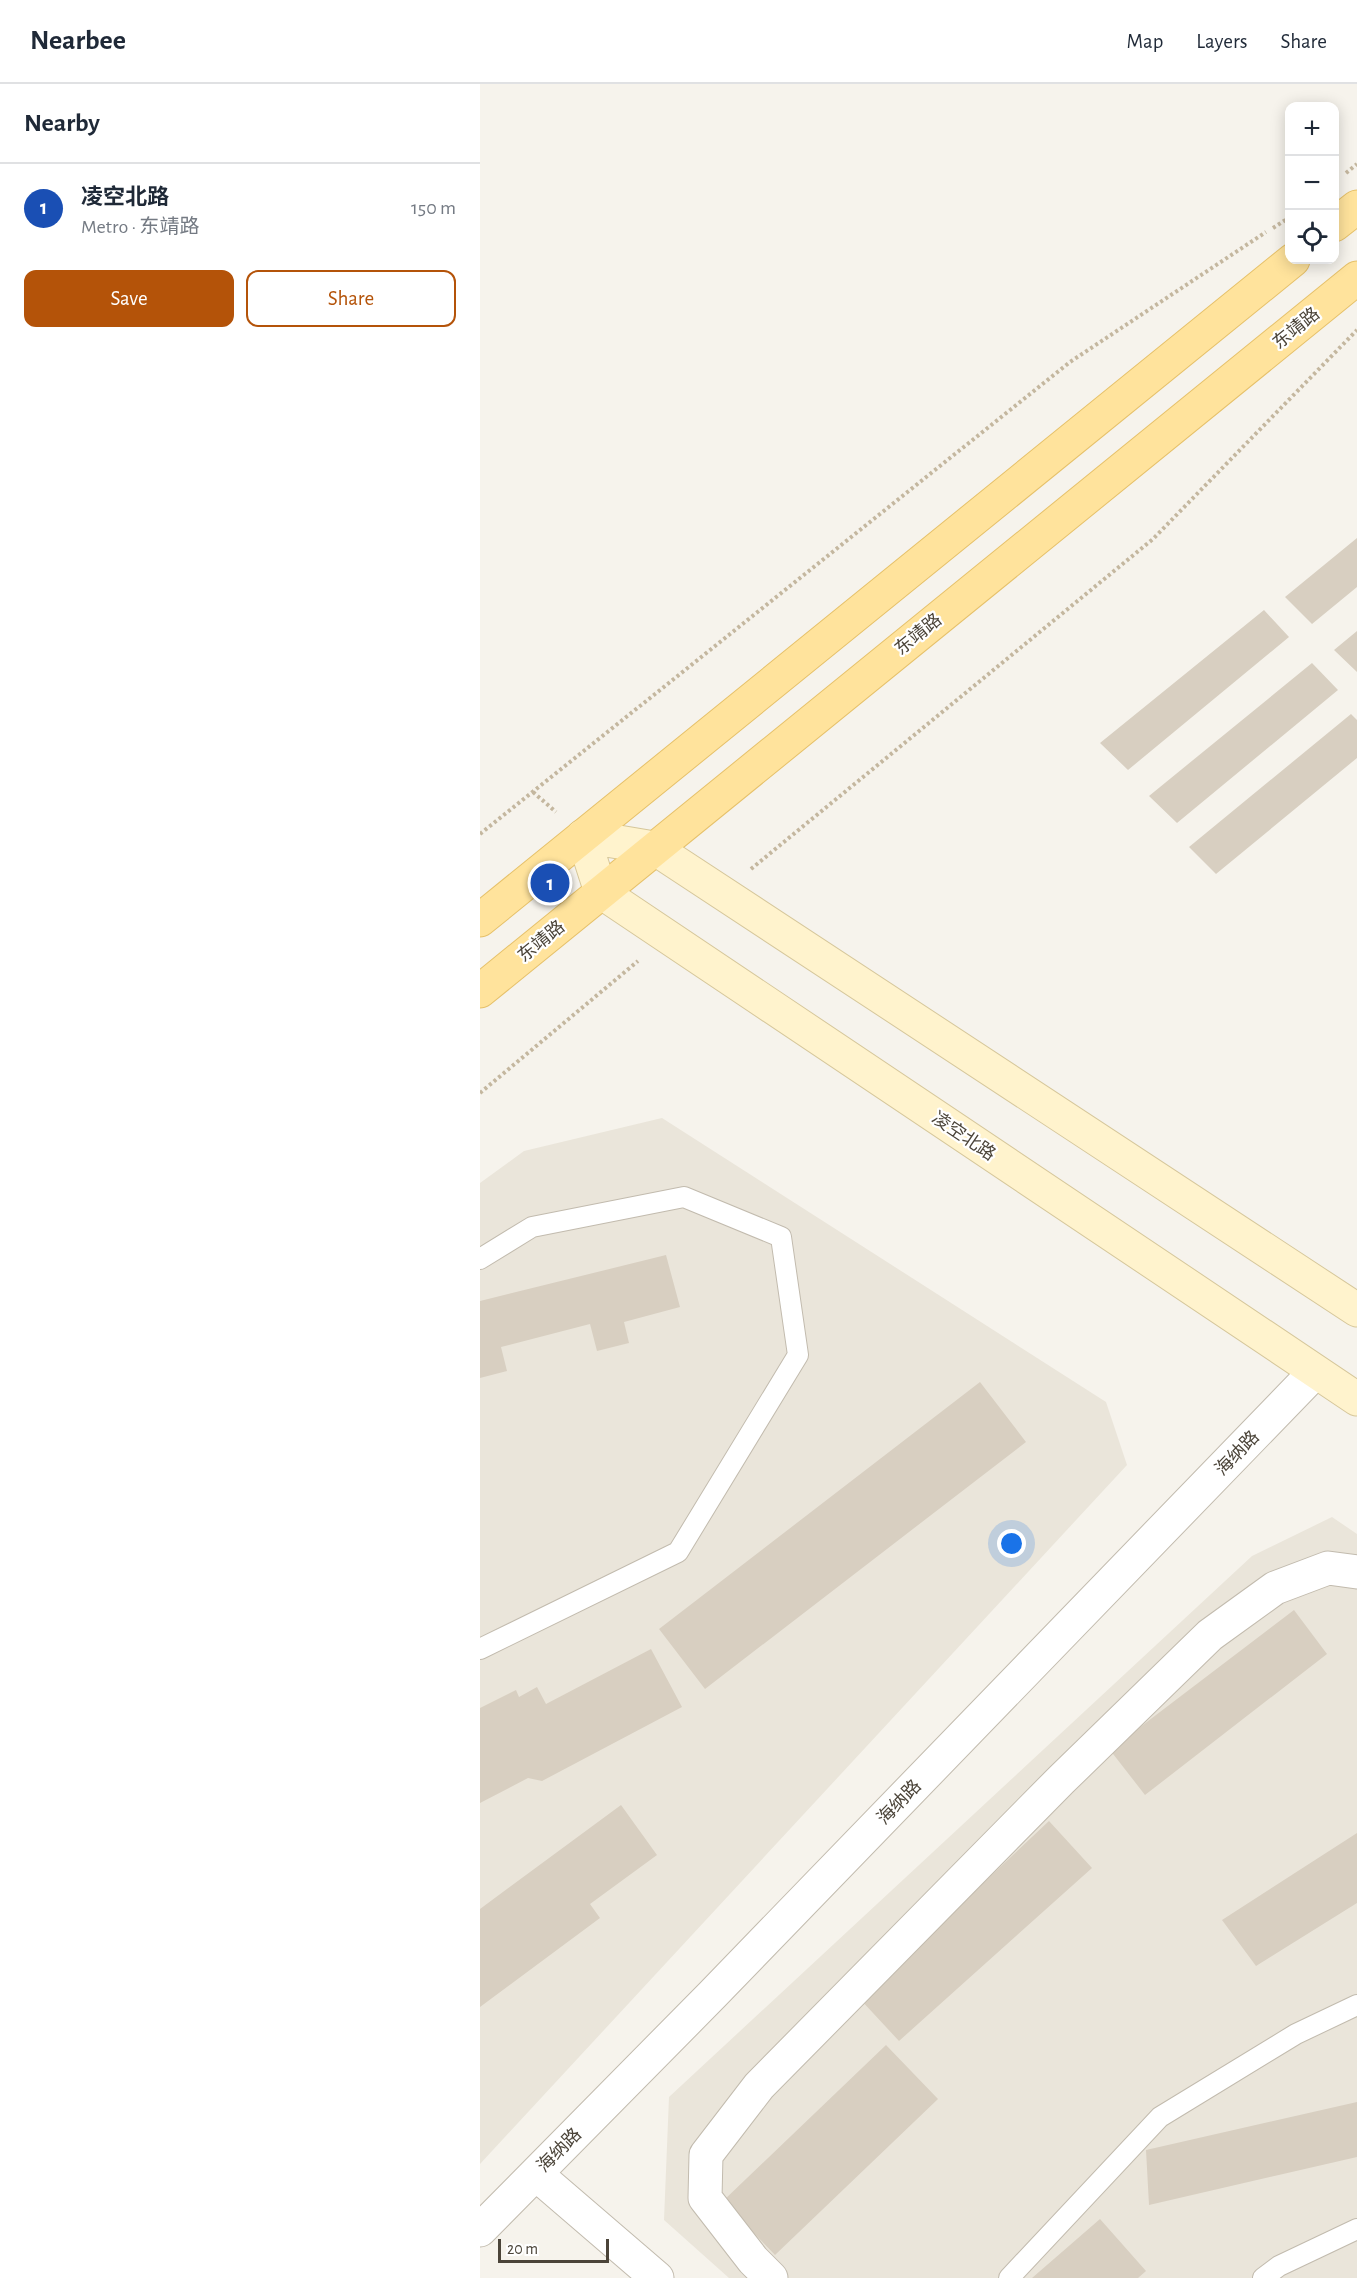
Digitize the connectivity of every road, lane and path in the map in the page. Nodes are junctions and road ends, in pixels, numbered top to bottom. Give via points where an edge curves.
1 (1357, 207) edge
2 (1285, 220) edge
3 (1339, 222) edge
4 (1288, 264) edge
5 (1357, 278) edge
6 (1357, 330) edge
7 (480, 834) edge
8 (583, 836) junction
9 (654, 848) junction
10 (601, 892) junction
11 (722, 892) junction
12 (480, 920) edge
13 (668, 937) junction
14 (480, 991) edge
15 (480, 1093) edge
16 (480, 1259) edge
17 (1357, 1310) edge
18 (1315, 1372) junction
19 (1357, 1399) edge
20 (1357, 1572) edge
21 (480, 1649) edge
22 (1357, 2006) edge
23 (536, 2174) junction
24 (1357, 2229) edge
25 (480, 2230) edge
26 (657, 2278) edge
27 (771, 2278) edge
28 (1009, 2278) edge
29 (1263, 2278) edge

1 - 3 main road
2 - 7 path via 1070,362
4 - 8 main road
5 - 9 main road, 东靖路
6 - 11 path via 1153,539
8 - 9 main road
8 - 10 main road
8 - 12 main road
9 - 10 main road, 东靖路
9 - 11 main road
10 - 13 main road, 凌空北路
10 - 14 main road, 东靖路
11 - 17 main road
13 - 15 path
13 - 18 main road, 凌空北路
16 - 21 lane via 532,1227 684,1197 781,1238 798,1355 678,1552
18 - 19 main road, 凌空北路
18 - 23 street, 海纳路
20 - 27 street via 1328,1568 1275,1588 1210,1635 759,2086 706,2155 705,2198
22 - 28 lane via 1296,2034 1160,2117
23 - 25 street, 海纳路
23 - 26 street
24 - 29 lane via 1279,2266

